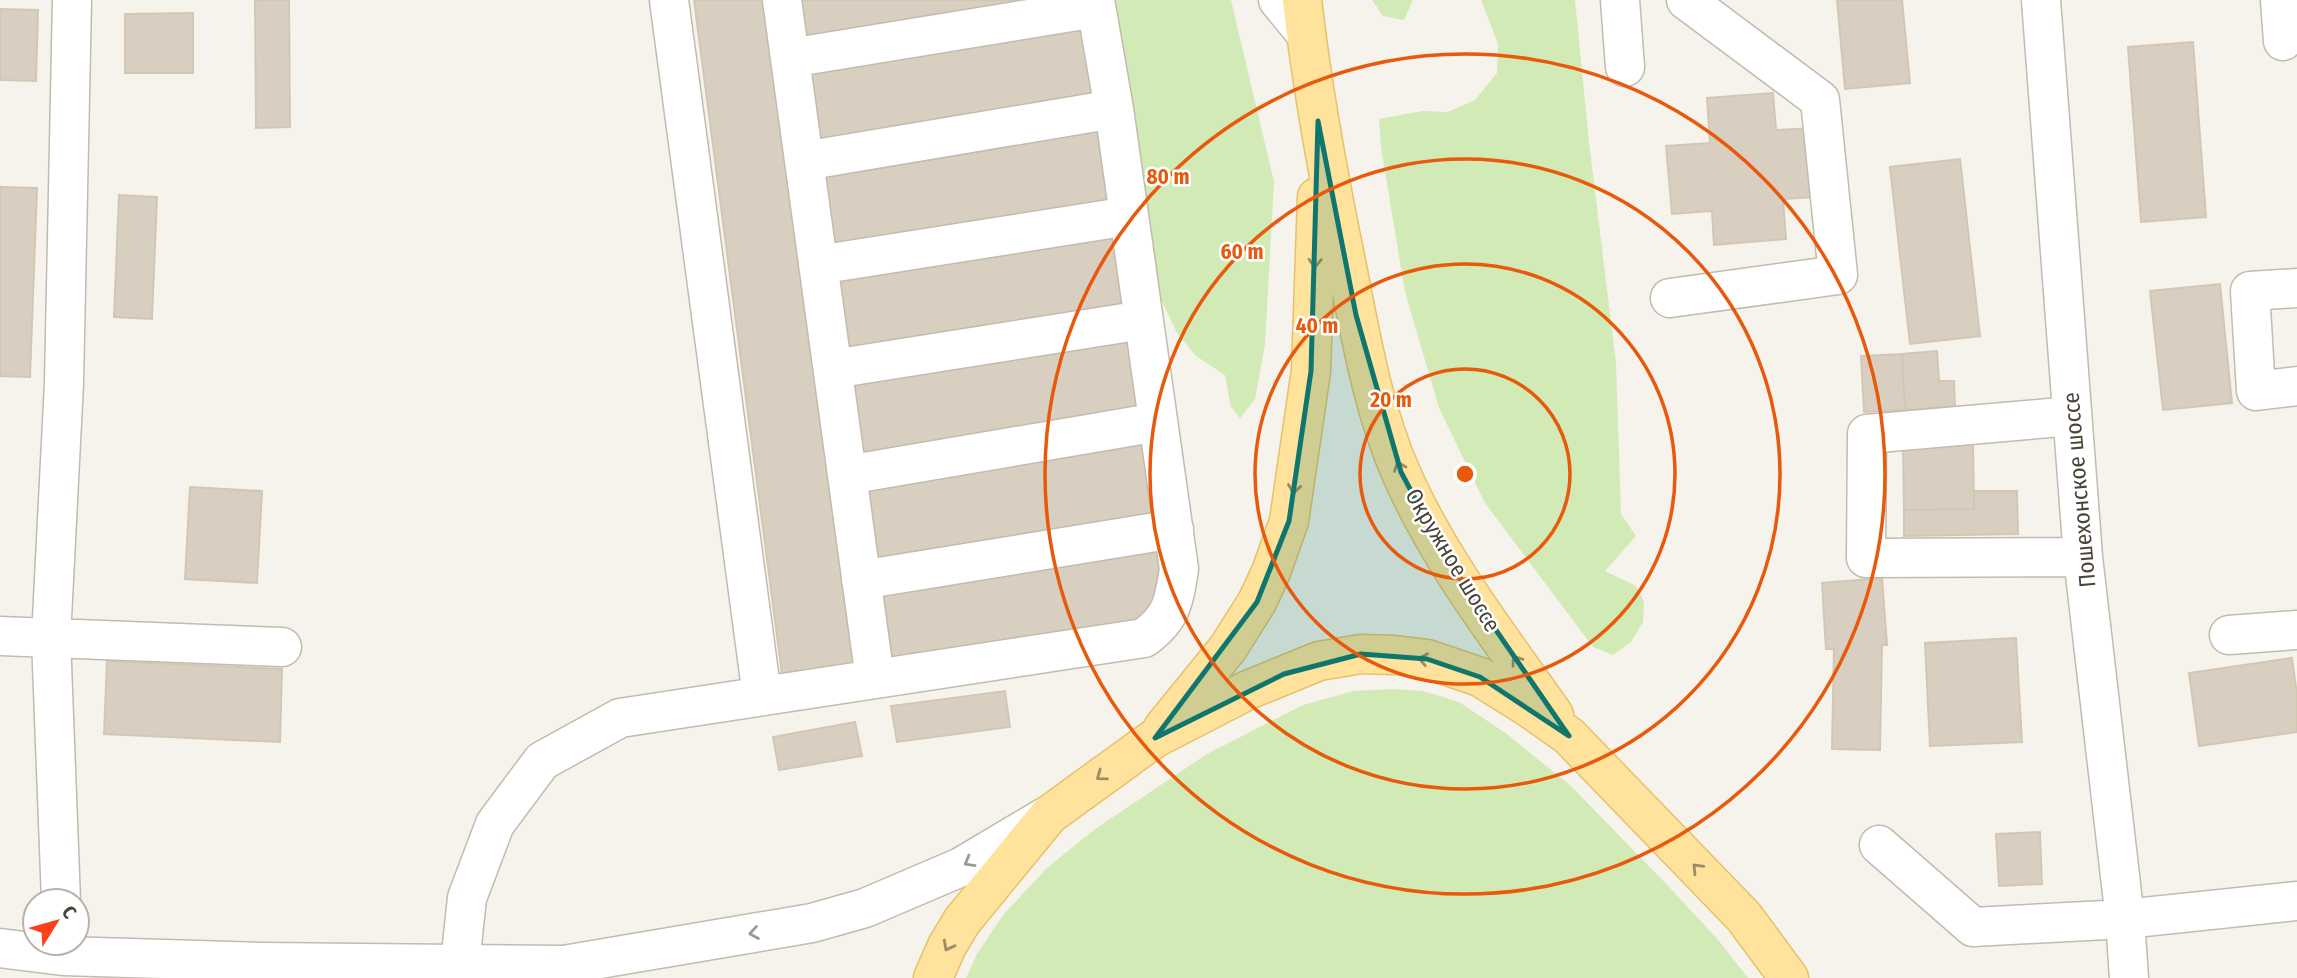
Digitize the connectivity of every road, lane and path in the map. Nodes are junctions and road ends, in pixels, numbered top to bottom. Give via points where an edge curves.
1 (72, 0) edge
2 (669, 0) edge
3 (782, 0) edge
4 (1278, 0) edge
5 (1620, 0) edge
6 (1686, 0) edge
7 (2041, 0) edge
8 (2280, 0) edge
9 (1095, 4) edge
10 (1304, 17) edge
11 (2283, 41) dead end
12 (790, 58) junction
13 (1625, 67) dead end
14 (1114, 109) junction
15 (1318, 121) junction
16 (804, 161) junction
17 (1129, 216) junction
18 (818, 265) junction
19 (2297, 288) edge
20 (1670, 298) dead end
21 (1143, 320) junction
22 (833, 369) junction
23 (2297, 386) edge
24 (2072, 416) junction
25 (1158, 422) junction
26 (847, 475) junction
27 (1174, 529) junction
28 (2082, 557) junction
29 (862, 580) junction
30 (2297, 629) edge
31 (2229, 635) dead end
32 (0, 636) edge
33 (51, 638) junction
34 (282, 647) dead end
35 (875, 679) junction
36 (762, 696) junction
37 (1569, 736) junction
38 (1155, 738) junction
39 (1049, 815) junction
40 (1879, 845) dead end
41 (60, 887) edge
42 (2297, 901) edge
43 (1744, 917) junction
44 (2125, 919) junction
45 (0, 948) edge
46 (21, 949) edge
47 (91, 951) edge
48 (460, 964) junction
49 (547, 969) edge
50 (615, 978) edge
51 (933, 978) edge
52 (1789, 978) edge
53 (1814, 978) edge
54 (2129, 978) edge

1 - 33 street via 64,383
2 - 36 street
3 - 12 street
4 - 10 street
5 - 13 street
6 - 20 street via 1821,100 1838,275
7 - 24 street, Пошехонское шоссе
8 - 11 street
9 - 12 street
9 - 14 street
10 - 15 main road, Окружное шоссе
12 - 16 street
14 - 16 street
14 - 17 street
37 -> 15 main road, Окружное шоссе via 1449,562 1401,472 1381,418 1356,315
15 -> 38 main road, Окружное шоссе via 1311,371 1289,521 1257,602 1228,648
16 - 18 street
17 - 18 street
17 - 21 street
18 - 22 street
19 - 23 street via 2250,291 2256,391
21 - 22 street
21 - 25 street
22 - 26 street
24 - 28 street, Пошехонское шоссе
24 - 28 street via 1867,434 1866,558
25 - 26 street
25 - 27 street
26 - 29 street
27 - 29 street
27 - 35 street via 1180,569 1174,601 1160,626 1144,638
28 - 44 street, Пошехонское шоссе
29 - 35 street
30 - 31 street
32 - 33 street
33 - 34 street
33 - 41 street
35 - 36 street
36 - 48 street via 620,718 542,761 495,824 467,898
37 -> 38 main road, Окружное шоссе via 1480,677 1427,659 1361,654 1318,661 1284,674
43 -> 37 main road, Окружное шоссе
38 -> 39 main road, Окружное шоссе
39 -> 49 street via 961,867 864,908 812,923
39 -> 51 main road, Окружное шоссе via 962,921
40 - 44 street via 1973,927
42 - 44 street
43 - 52 main road, Окружное шоссе
43 - 53 main road
44 - 54 street, Пошехонское шоссе
45 - 46 street
47 - 48 street
48 - 49 street
49 - 50 street

